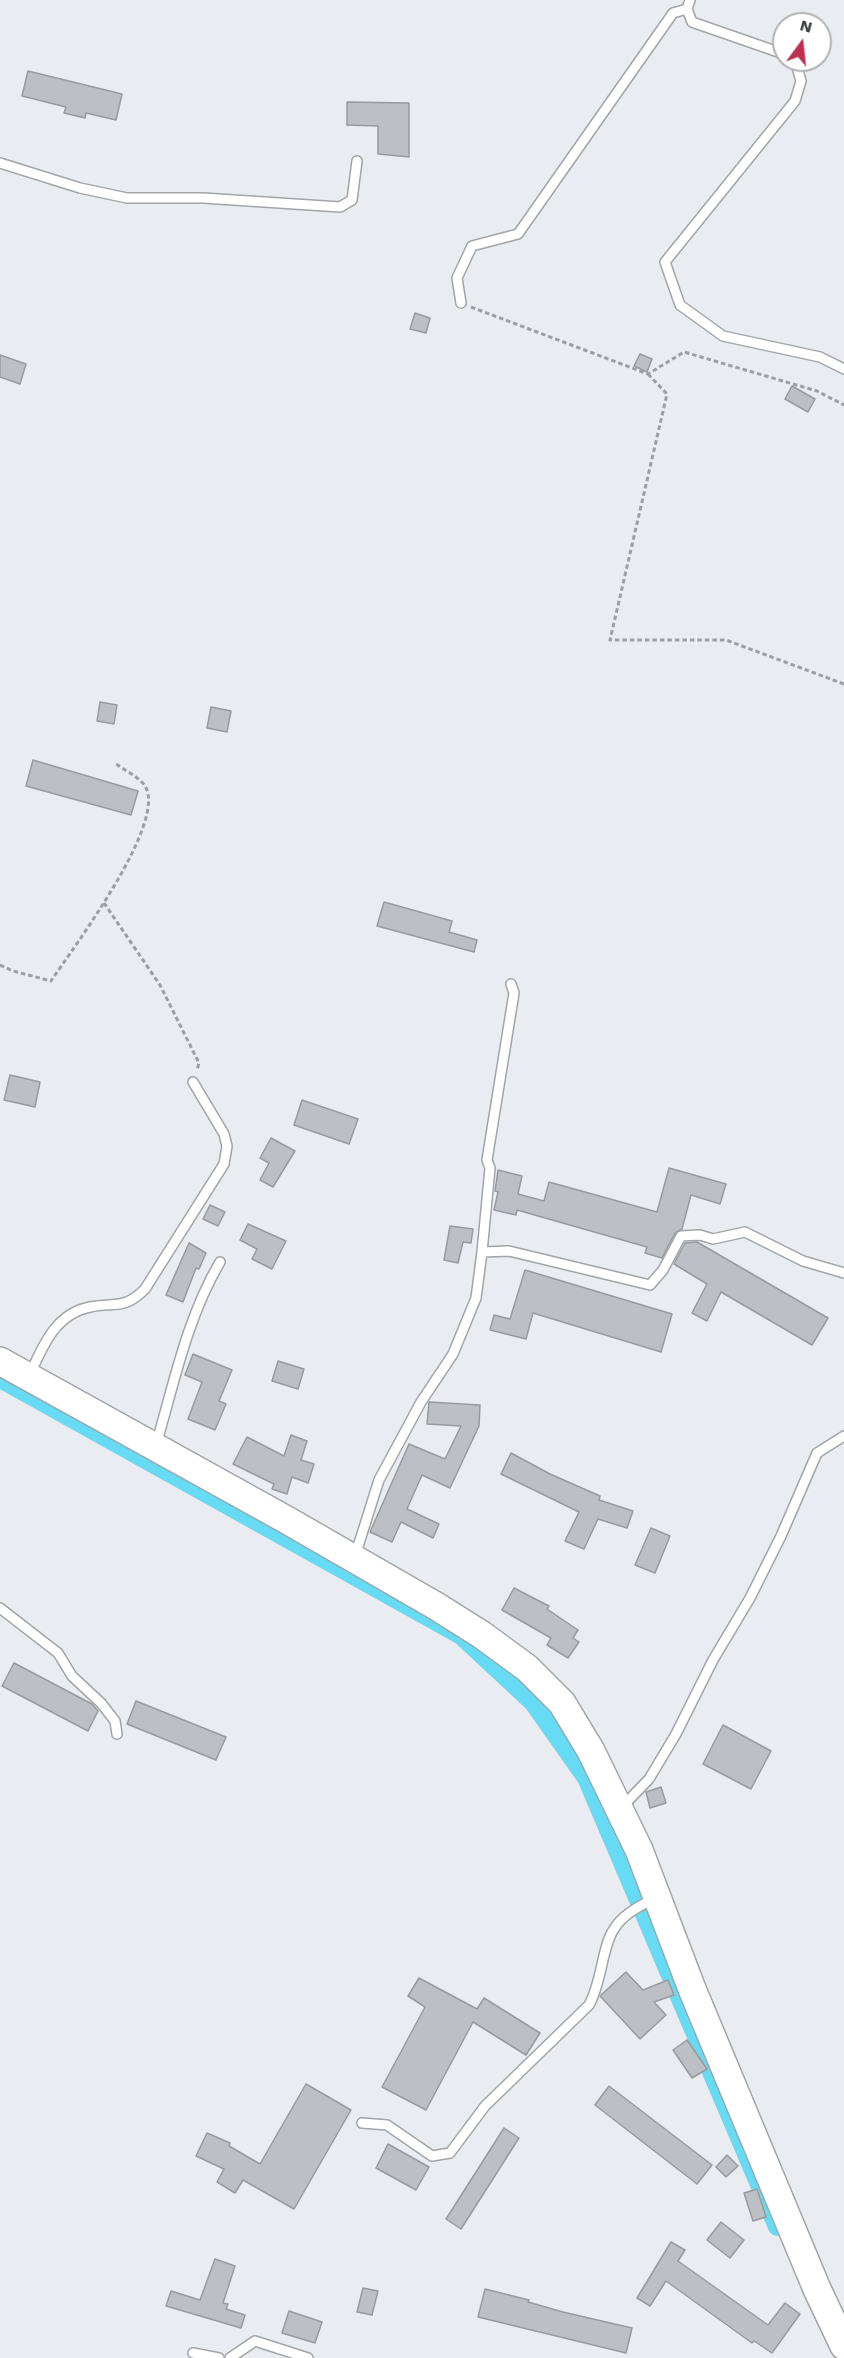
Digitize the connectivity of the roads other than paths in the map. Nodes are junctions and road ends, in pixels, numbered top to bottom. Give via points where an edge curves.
1 (689, 5) edge
2 (772, 50) edge
3 (798, 72) edge
4 (357, 161) dead end
5 (0, 163) edge
6 (461, 303) road end
7 (844, 369) edge
8 (511, 984) dead end
9 (193, 1082) road end
10 (482, 1252) junction
11 (220, 1262) dead end
12 (844, 1273) edge
13 (0, 1361) edge
14 (29, 1377) junction
15 (844, 1436) edge
16 (156, 1447) junction
17 (354, 1558) junction
18 (0, 1608) edge
19 (117, 1734) dead end
20 (620, 1808) junction
21 (657, 1897) junction
22 (362, 2123) dead end
23 (844, 2346) edge
24 (193, 2353) dead end
25 (219, 2358) edge
26 (230, 2358) edge
27 (308, 2358) edge

1 - 2 lane via 692,22
1 - 6 lane via 673,14 519,234 472,246 457,278
3 - 7 lane via 801,81 795,101 665,262 680,305 723,336 820,357
4 - 5 lane via 352,200 340,207 203,198 127,198
8 - 10 lane via 513,993 487,1160 490,1168
9 - 14 lane via 224,1134 224,1164 145,1289 126,1304 89,1307 63,1321 49,1334
10 - 12 lane via 509,1251 650,1285 681,1236 713,1239 745,1232 803,1262
10 - 17 lane via 476,1298 457,1345 379,1480
11 - 16 lane via 193,1320
13 - 14 street
14 - 16 street
15 - 20 lane via 817,1453 755,1588 676,1734 650,1779
16 - 17 street
17 - 20 street via 482,1635 527,1668 562,1703
18 - 19 lane via 58,1653 72,1676 115,1721
20 - 21 street
21 - 22 lane via 631,1911 613,1930 597,1991 589,2005 485,2106 450,2153 432,2156 387,2125
21 - 23 street via 692,1989
24 - 25 lane
26 - 27 lane via 255,2341

